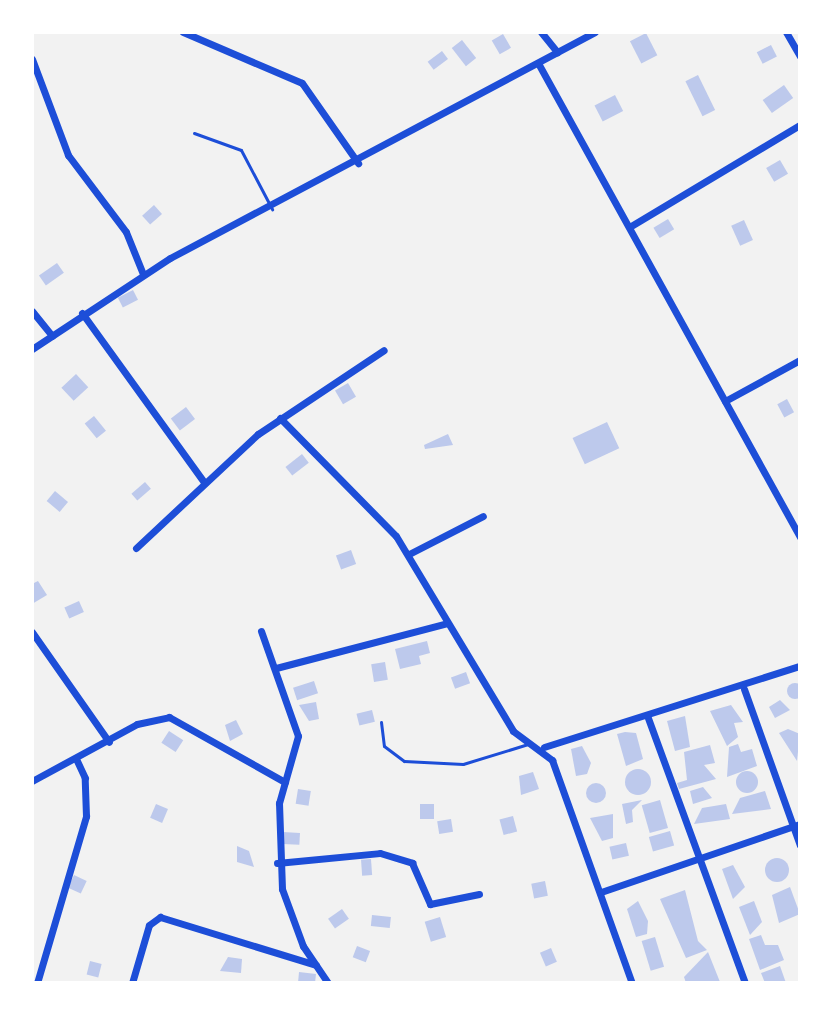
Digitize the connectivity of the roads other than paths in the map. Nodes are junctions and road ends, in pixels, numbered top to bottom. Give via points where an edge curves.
1 (183, 32) edge
2 (541, 32) edge
3 (595, 32) edge
4 (786, 32) edge
5 (557, 52) junction
6 (800, 56) edge
7 (32, 59) edge
8 (538, 63) junction
9 (800, 125) edge
10 (194, 133) dead end
11 (358, 163) junction
12 (272, 209) junction
13 (631, 226) junction
14 (143, 274) junction
15 (32, 311) edge
16 (82, 313) junction
17 (52, 336) junction
18 (32, 349) edge
19 (384, 350) dead end
20 (800, 360) edge
21 (725, 401) junction
22 (280, 418) junction
23 (203, 481) junction
24 (483, 516) dead end
25 (800, 537) edge
26 (136, 548) dead end
27 (409, 554) junction
28 (447, 623) junction
29 (261, 631) dead end
30 (32, 632) edge
31 (800, 666) edge
32 (276, 668) junction
33 (744, 689) junction
34 (648, 718) junction
35 (381, 722) dead end
36 (109, 742) junction
37 (528, 744) junction
38 (544, 747) junction
39 (76, 759) junction
40 (32, 781) edge
41 (285, 782) junction
42 (797, 826) edge
43 (800, 845) edge
44 (703, 862) junction
45 (277, 863) junction
46 (601, 892) junction
47 (479, 894) dead end
48 (316, 965) junction
49 (37, 983) edge
50 (132, 983) edge
51 (328, 983) edge
52 (632, 983) edge
53 (745, 983) edge

1 - 11 street via 302,83
2 - 5 street
3 - 5 street
4 - 6 street
5 - 8 street
7 - 14 street via 68,155 126,232
8 - 11 street
8 - 13 street
9 - 13 street
10 - 12 lane via 241,150
11 - 12 street
12 - 14 street
13 - 21 street
14 - 16 street
15 - 17 street
16 - 17 street
16 - 23 street
17 - 18 street
19 - 22 street
20 - 21 street
21 - 25 street
22 - 23 street
22 - 27 street via 345,477
23 - 26 street
24 - 27 street
27 - 28 street
28 - 32 street
28 - 37 street
29 - 32 street
30 - 36 street
31 - 33 street
32 - 41 street via 298,736
33 - 34 street
33 - 42 street
34 - 38 street
34 - 44 street
35 - 37 lane via 384,746 404,761 463,764
36 - 39 street
36 - 41 street via 137,724 169,717
37 - 38 street
38 - 46 street
39 - 40 street
39 - 49 street via 85,778 86,816
41 - 45 street
42 - 43 street
42 - 44 street
44 - 46 street
44 - 53 street
45 - 47 street via 380,853 412,863 430,904
45 - 48 street via 289,915
46 - 52 street
48 - 50 street via 160,917 149,925
48 - 51 street

